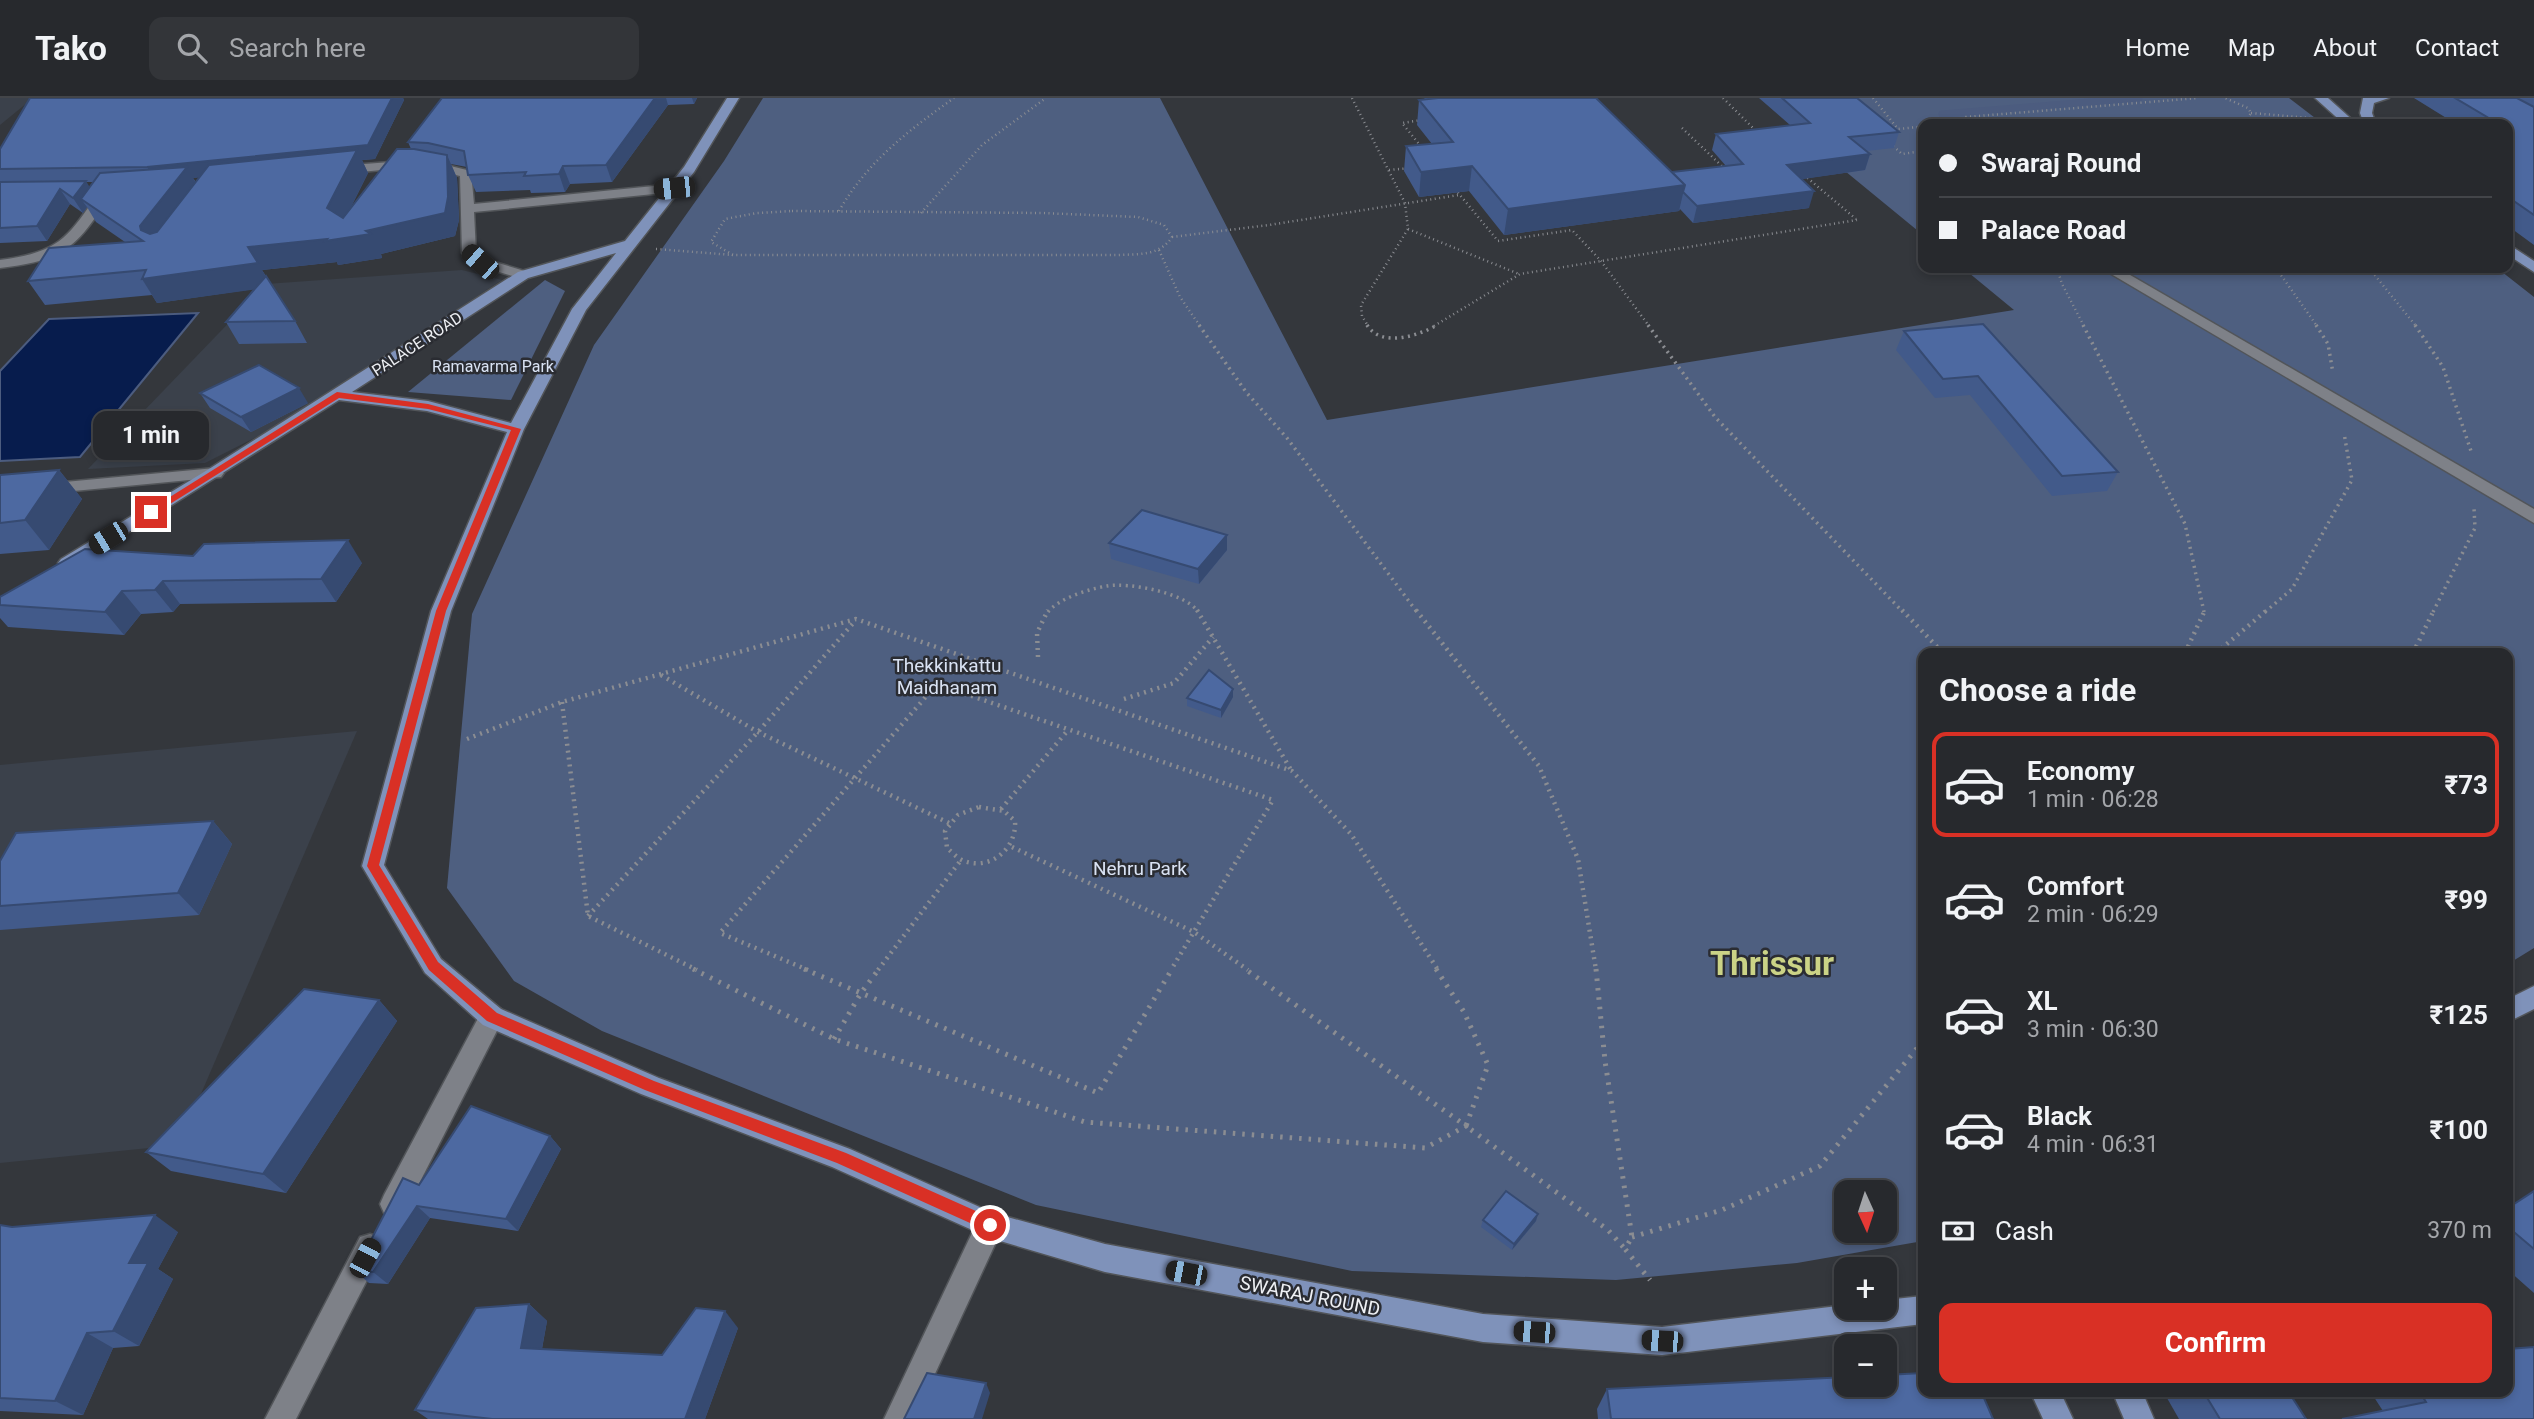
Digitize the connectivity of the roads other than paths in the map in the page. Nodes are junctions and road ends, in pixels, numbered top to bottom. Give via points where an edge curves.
1 (733, 98) edge
2 (2321, 98) edge
3 (2383, 98) edge
4 (2345, 119) edge
5 (2368, 119) edge
6 (327, 172) edge
7 (674, 188) junction
8 (108, 189) edge
9 (467, 209) junction
10 (631, 244) junction
11 (2513, 252) edge
12 (0, 264) edge
13 (2534, 268) edge
14 (2117, 273) edge
15 (523, 275) junction
16 (337, 395) junction
17 (516, 429) junction
18 (215, 472) junction
19 (0, 493) edge
20 (2534, 517) edge
21 (57, 570) edge
22 (2534, 996) edge
23 (2513, 1009) edge
24 (492, 1017) junction
25 (990, 1225) junction
26 (1918, 1311) edge
27 (2048, 1397) edge
28 (2130, 1397) edge
29 (280, 1419) edge
30 (899, 1419) edge
31 (2058, 1419) edge
32 (2139, 1419) edge

1 - 7 main road, SWARAJ ROUND
2 - 4 main road
3 - 5 main road via 2368,100
6 - 9 street via 420,164 446,167 466,174
7 - 9 street
7 - 10 main road, SWARAJ ROUND
8 - 12 street via 73,242 58,253 36,261
9 - 15 street via 469,253 480,262
10 - 15 main road, PALACE ROAD
10 - 17 main road, SWARAJ ROUND via 579,309
11 - 13 main road
14 - 20 street
15 - 16 main road, PALACE ROAD
16 - 17 main road via 428,406
16 - 18 main road, PALACE ROAD
17 - 24 main road, SWARAJ ROUND via 441,611 373,866 433,966
18 - 19 street
18 - 21 main road, PALACE ROAD
22 - 23 main road
24 - 25 main road, SWARAJ ROUND via 650,1086 841,1158
24 - 29 street
25 - 26 main road, SWARAJ ROUND via 1105,1258 1483,1328 1662,1341
25 - 30 street
27 - 31 main road
28 - 32 main road

